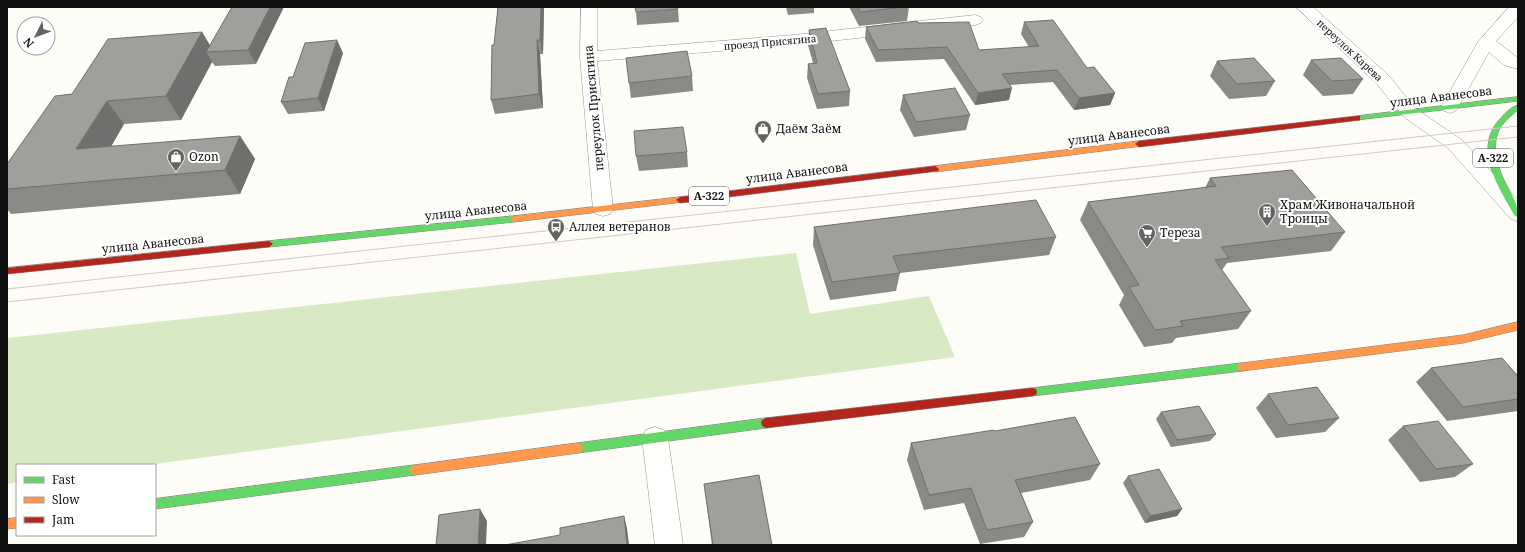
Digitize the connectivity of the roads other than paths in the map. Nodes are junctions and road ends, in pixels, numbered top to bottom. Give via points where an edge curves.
1 (589, 7) edge
2 (1304, 7) edge
3 (1518, 7) edge
4 (975, 20) dead end
5 (1486, 42) junction
6 (588, 57) junction
7 (1518, 64) edge
8 (1518, 99) edge
9 (1450, 107) junction
10 (1518, 107) edge
11 (1410, 113) junction
12 (603, 209) junction
13 (1518, 214) edge
14 (7, 271) edge
15 (1518, 326) edge
16 (655, 438) junction
17 (156, 504) edge
18 (669, 545) edge

1 - 6 street, переулок Присягина
2 - 11 street, переулок Карева via 1383,80
3 - 5 street
4 - 6 street, проезд Присягина via 794,40
5 - 7 street
5 - 9 street
6 - 12 street, переулок Присягина
8 - 9 highway, улица Аванесова / А-322
9 - 11 highway, улица Аванесова / А-322
10 - 13 highway, А-322 via 1497,128 1491,149 1494,166
11 - 12 highway, улица Аванесова / А-322
11 - 13 street, переулок Карева via 1454,144
12 - 14 highway, улица Аванесова / А-322
15 - 16 highway via 1463,340 835,414
16 - 17 highway
16 - 18 street

